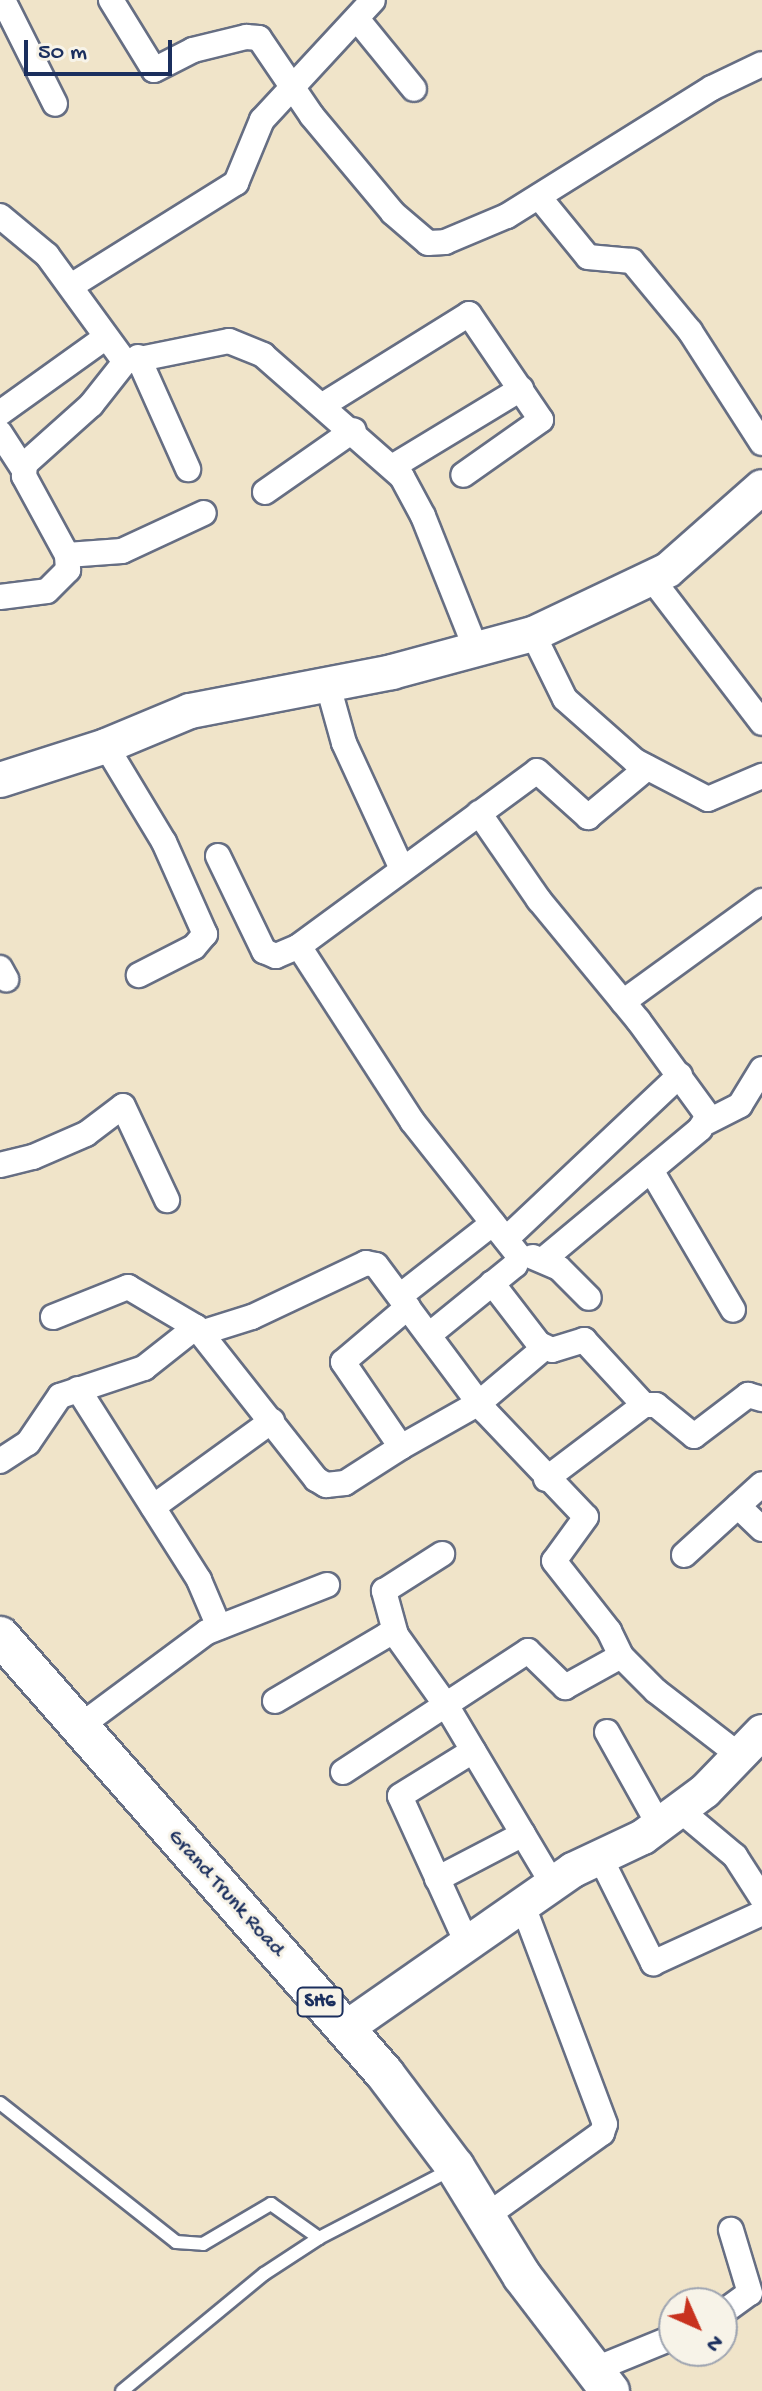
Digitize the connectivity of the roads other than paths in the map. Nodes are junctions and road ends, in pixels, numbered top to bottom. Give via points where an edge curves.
1 (3, 0) edge
2 (111, 0) edge
3 (373, 0) edge
4 (357, 19) junction
5 (762, 64) edge
6 (292, 89) junction
7 (414, 89) dead end
8 (55, 104) dead end
9 (539, 197) junction
10 (0, 216) edge
11 (71, 286) junction
12 (106, 337) junction
13 (131, 359) junction
14 (521, 389) junction
15 (323, 405) junction
16 (0, 413) edge
17 (354, 430) junction
18 (0, 433) edge
19 (762, 443) edge
20 (22, 467) junction
21 (392, 467) junction
22 (188, 469) dead end
23 (463, 475) dead end
24 (762, 487) edge
25 (265, 492) dead end
26 (204, 513) dead end
27 (67, 555) junction
28 (652, 579) junction
29 (0, 597) edge
30 (533, 634) junction
31 (476, 649) junction
32 (327, 682) junction
33 (762, 723) edge
34 (106, 746) junction
35 (647, 768) junction
36 (762, 776) edge
37 (0, 780) edge
38 (479, 813) junction
39 (218, 856) dead end
40 (402, 869) junction
41 (762, 901) edge
42 (299, 946) junction
43 (139, 975) dead end
44 (623, 1002) junction
45 (762, 1069) edge
46 (680, 1075) junction
47 (707, 1122) junction
48 (0, 1165) edge
49 (651, 1170) junction
50 (167, 1200) dead end
51 (506, 1239) junction
52 (544, 1259) junction
53 (492, 1283) junction
54 (589, 1298) dead end
55 (404, 1302) junction
56 (733, 1310) dead end
57 (53, 1317) dead end
58 (200, 1329) junction
59 (429, 1335) junction
60 (544, 1348) junction
61 (78, 1389) junction
62 (759, 1394) edge
63 (479, 1403) junction
64 (644, 1405) junction
65 (272, 1421) junction
66 (401, 1447) junction
67 (0, 1461) edge
68 (546, 1479) junction
69 (762, 1484) edge
70 (738, 1506) junction
71 (153, 1507) junction
72 (762, 1529) edge
73 (442, 1554) dead end
74 (684, 1555) dead end
75 (327, 1585) dead end
76 (219, 1627) junction
77 (396, 1635) junction
78 (0, 1636) edge
79 (621, 1656) junction
80 (275, 1701) dead end
81 (446, 1705) junction
82 (79, 1727) junction
83 (607, 1732) dead end
84 (751, 1744) edge
85 (473, 1751) junction
86 (343, 1772) dead end
87 (669, 1817) junction
88 (523, 1834) junction
89 (600, 1857) junction
90 (437, 1879) junction
91 (552, 1883) junction
92 (762, 1898) edge
93 (522, 1903) junction
94 (762, 1913) edge
95 (466, 1941) junction
96 (345, 2029) junction
97 (0, 2103) edge
98 (455, 2167) junction
99 (485, 2217) junction
100 (731, 2230) dead end
101 (319, 2238) junction
102 (738, 2302) edge
103 (658, 2347) edge
104 (602, 2381) edge
105 (122, 2391) edge

1 - 8 street
2 - 6 street via 152,69 193,50 254,36
3 - 4 street
4 - 6 street
4 - 7 street
5 - 9 street via 722,82
6 - 9 street via 393,213 423,241 445,242
6 - 11 street via 262,120 236,183
9 - 19 street via 588,257 632,261 690,331
10 - 11 street via 40,247
11 - 12 street
12 - 13 street
12 - 16 street
13 - 15 street via 215,342 243,344
13 - 20 street via 91,405
13 - 22 street
14 - 15 street via 468,314
14 - 21 street
14 - 23 street via 540,423
15 - 17 street
17 - 21 street
17 - 25 street
18 - 20 street
20 - 27 street
21 - 31 street via 423,516
24 - 28 street via 694,552
26 - 27 street via 122,551
27 - 29 street via 68,570 55,587 28,597
28 - 30 street
28 - 33 street
30 - 31 street
30 - 35 street via 574,710
31 - 32 street
32 - 34 street via 190,711
32 - 40 street via 344,743
34 - 37 street
34 - 43 street via 164,842 205,934 194,947
35 - 36 street via 708,799
35 - 38 street via 588,817 539,771
38 - 40 street
38 - 44 street via 539,900
39 - 42 street via 264,951 276,956
40 - 42 street
41 - 44 street
42 - 51 street via 412,1121
44 - 46 street
45 - 47 street via 740,1105
46 - 47 street via 706,1108
46 - 51 street
47 - 49 street
48 - 50 street via 48,1152 86,1134 123,1106
49 - 52 street
49 - 56 street
51 - 52 street
51 - 53 street via 515,1265
51 - 55 street
52 - 54 street
53 - 59 street
53 - 60 street
55 - 58 street via 385,1273 366,1263 259,1314
55 - 59 street
55 - 66 street via 343,1360
57 - 58 street via 128,1287
58 - 61 street via 144,1368
58 - 65 street
59 - 63 street
60 - 63 street
60 - 64 street via 584,1340
61 - 67 street via 53,1401 28,1443
61 - 71 street
62 - 64 street via 696,1436 656,1405
63 - 66 street
63 - 68 street
64 - 68 street
65 - 66 street via 326,1485 345,1483
65 - 71 street
68 - 79 street via 587,1518 554,1561 609,1631
69 - 70 street
70 - 72 street
70 - 74 street
71 - 76 street via 199,1580
73 - 77 street via 384,1591
75 - 76 street
76 - 82 street
77 - 80 street via 387,1635
77 - 81 street
78 - 82 main road, Grand Trunk Road / SH6
79 - 81 street via 565,1687 525,1652
79 - 84 street via 656,1691
81 - 85 street
81 - 86 street
82 - 96 main road, Grand Trunk Road / SH6
83 - 87 street
84 - 87 street
85 - 88 street
85 - 90 street via 400,1796
87 - 89 street
87 - 92 street via 741,1862
88 - 90 street
88 - 91 street
89 - 91 street
89 - 94 street via 653,1963
90 - 95 street
91 - 93 street
93 - 95 street
93 - 99 street via 605,2124 602,2133
95 - 96 street
96 - 98 main road, Grand Trunk Road / SH6
97 - 101 lane via 176,2242 203,2244 271,2204
98 - 99 main road, Grand Trunk Road / SH6
98 - 101 lane
99 - 104 main road, Grand Trunk Road / SH6
100 - 102 street via 750,2293
101 - 105 lane via 264,2274
103 - 104 street

